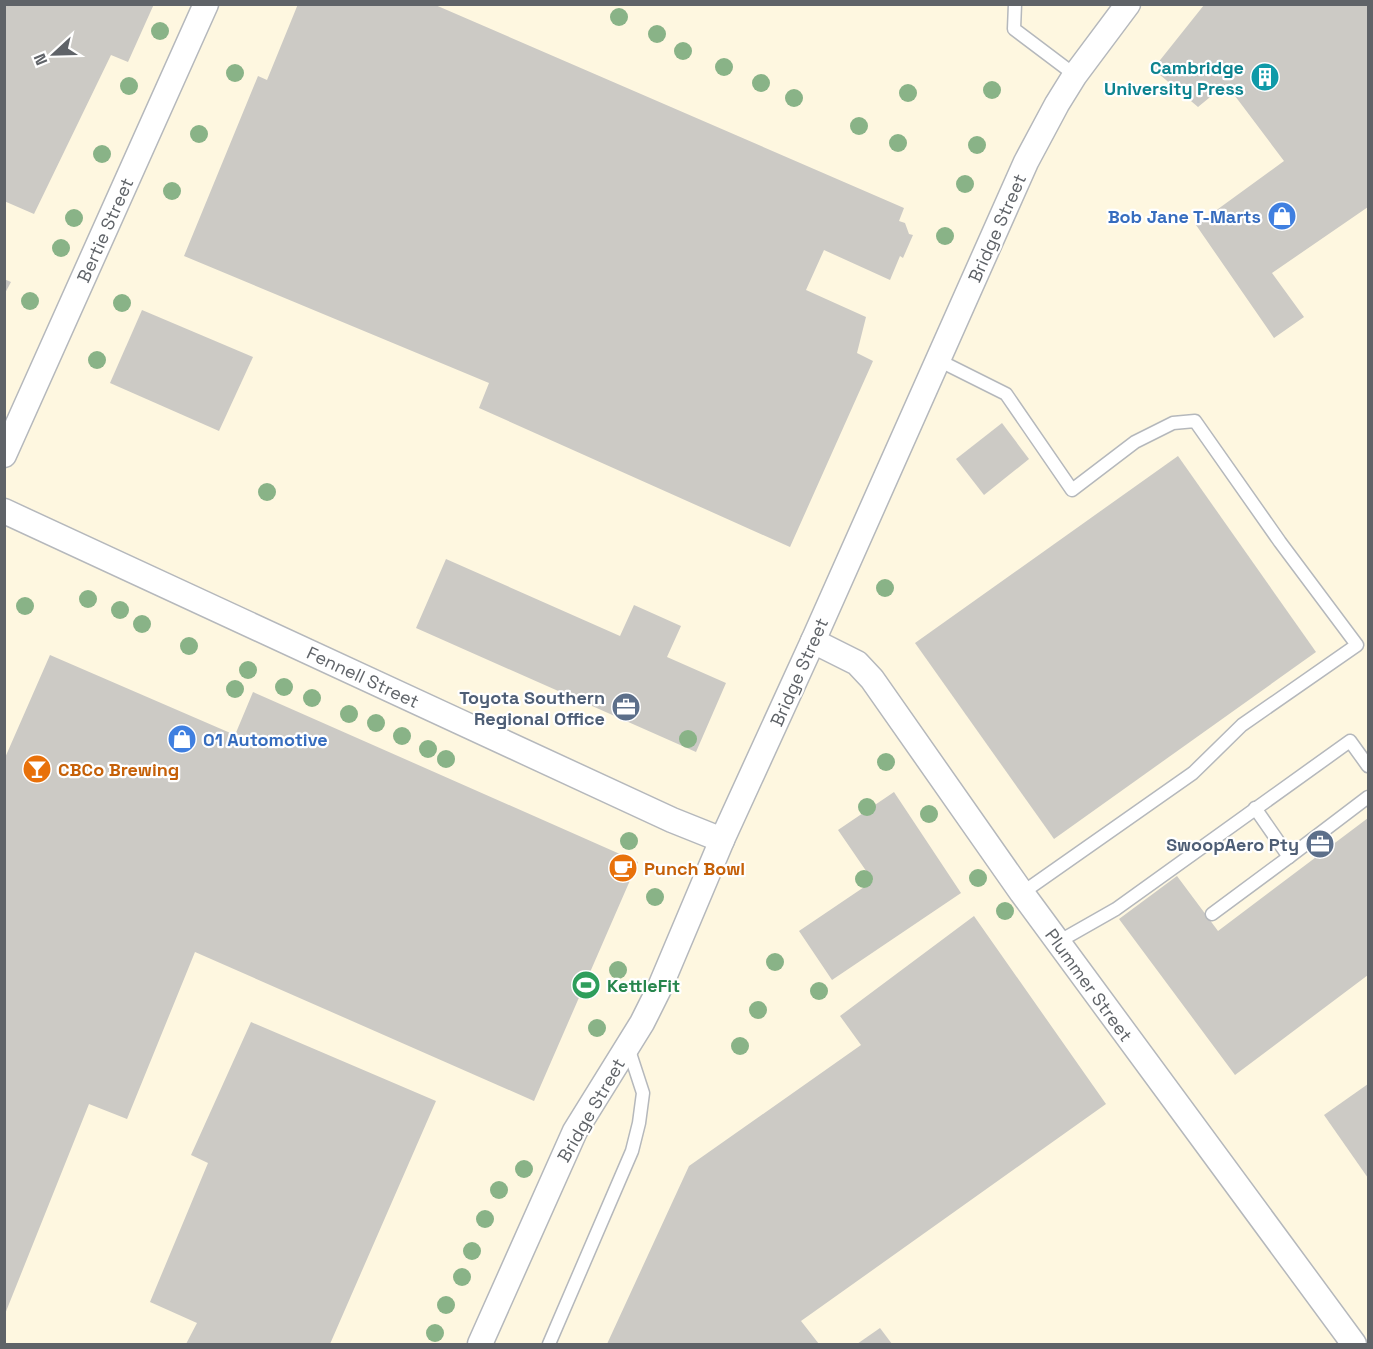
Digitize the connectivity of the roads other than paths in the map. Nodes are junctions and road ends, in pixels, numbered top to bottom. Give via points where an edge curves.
1 (206, 4) edge
2 (1015, 4) edge
3 (1128, 4) edge
4 (1075, 75) junction
5 (938, 360) junction
6 (4, 455) edge
7 (4, 511) edge
8 (813, 641) junction
9 (1368, 766) edge
10 (1368, 797) edge
11 (1255, 808) junction
12 (722, 840) junction
13 (1289, 857) junction
14 (1022, 893) junction
15 (1212, 914) dead end
16 (1058, 942) junction
17 (628, 1047) junction
18 (480, 1344) edge
19 (549, 1344) edge
20 (1354, 1344) edge

1 - 6 street, Bertie Street
2 - 4 lane via 1014,29
3 - 4 street, Bridge Street
4 - 5 street, Bridge Street via 1026,162
5 - 8 street, Bridge Street
5 - 14 lane via 1006,394 1072,490 1135,442 1173,423 1195,421 1357,645 1242,725 1193,772
7 - 12 street, Fennell Street
8 - 12 street, Bridge Street
8 - 14 street, Plummer Street via 857,663 872,679
9 - 11 lane via 1350,741
10 - 13 lane
11 - 13 lane
11 - 16 lane via 1116,909
12 - 17 street, Bridge Street via 660,987
13 - 15 lane
14 - 16 street, Plummer Street
16 - 20 street, Plummer Street
17 - 18 street, Bridge Street via 567,1148
17 - 19 lane via 643,1093 632,1151

